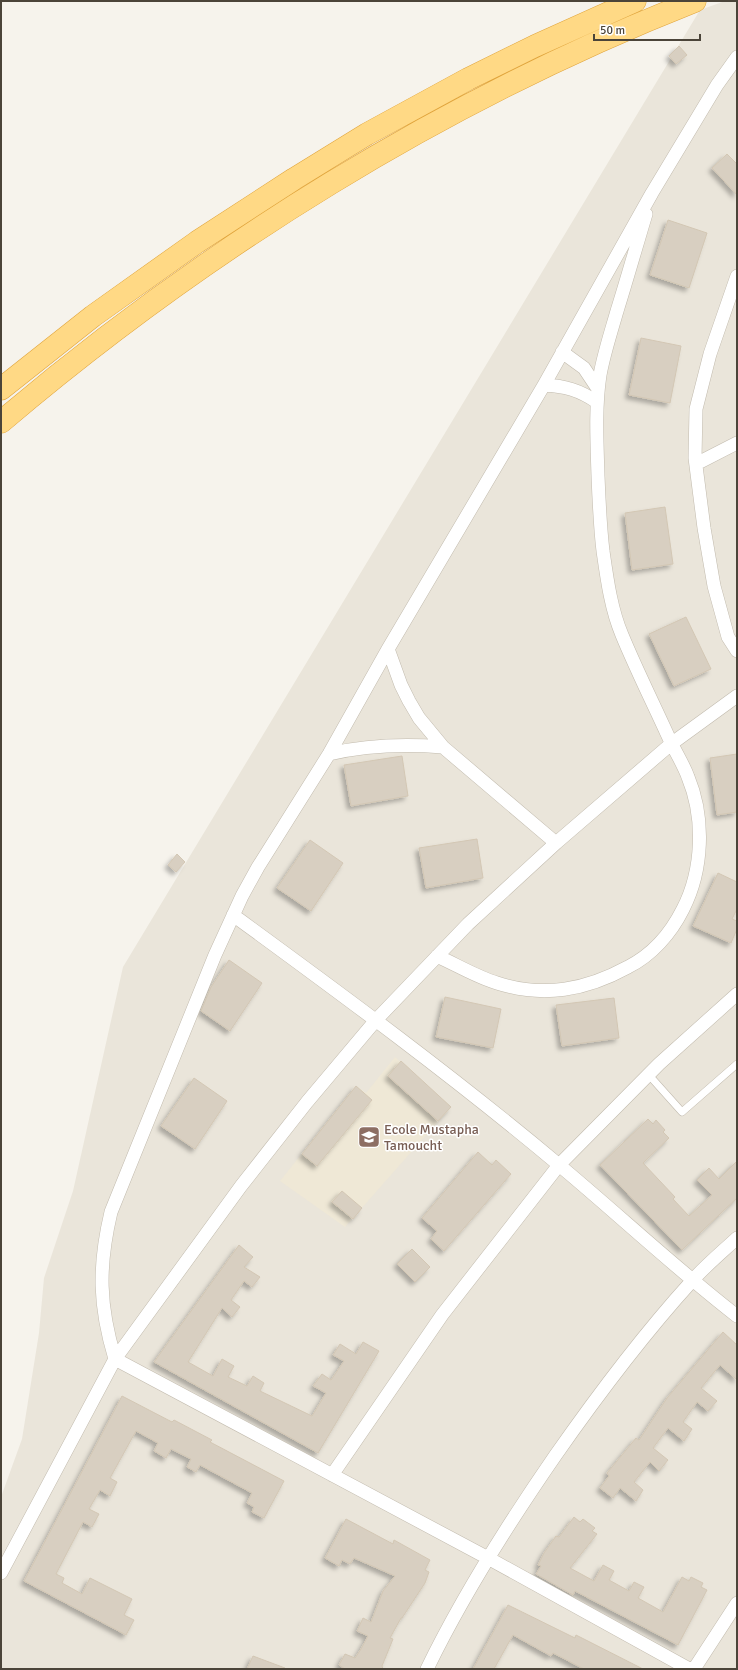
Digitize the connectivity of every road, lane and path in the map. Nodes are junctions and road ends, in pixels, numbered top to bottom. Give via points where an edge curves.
1 (635, 1) edge
2 (695, 1) edge
3 (737, 57) edge
4 (652, 193) junction
5 (737, 276) edge
6 (562, 352) junction
7 (544, 385) junction
8 (1, 389) edge
9 (598, 395) junction
10 (1, 422) edge
11 (737, 443) edge
12 (696, 464) junction
13 (388, 649) junction
14 (737, 651) edge
15 (737, 696) edge
16 (672, 744) junction
17 (443, 747) junction
18 (329, 754) junction
19 (556, 843) junction
20 (233, 915) junction
21 (437, 956) junction
22 (737, 994) edge
23 (376, 1020) junction
24 (737, 1064) edge
25 (648, 1074) junction
26 (559, 1165) junction
27 (737, 1238) edge
28 (692, 1281) junction
29 (737, 1316) edge
30 (115, 1359) junction
31 (332, 1474) junction
32 (488, 1558) junction
33 (1, 1573) edge
34 (737, 1603) edge
35 (427, 1669) edge
36 (689, 1669) edge
37 (694, 1669) edge

1 - 8 highway via 534,46 367,134 197,242 93,316
2 - 10 highway via 550,65 486,97 316,193 209,263 112,333
3 - 4 street via 717,85
4 - 6 street
4 - 9 street via 604,358
5 - 12 street via 710,354 696,409
6 - 7 street
6 - 9 street via 584,368
7 - 9 street
7 - 13 street
9 - 16 street via 600,507 609,591 621,632
11 - 12 street
12 - 14 street via 714,586 728,637
13 - 17 street via 410,702 419,718
13 - 18 street
15 - 16 street
16 - 19 street
16 - 21 street via 694,793 700,830 698,864 691,894 677,921 660,944 635,964 612,976 584,986 555,991 525,990 496,983
17 - 18 street via 386,745
17 - 19 street
18 - 20 street via 258,868
19 - 21 street
20 - 23 street
20 - 30 street via 110,1212 102,1261 101,1286 104,1317
21 - 23 street
22 - 25 street
23 - 26 street
23 - 30 street via 241,1186
24 - 25 lane via 682,1112
25 - 26 street
26 - 28 street
26 - 31 street via 438,1321
27 - 28 street
28 - 29 street
28 - 32 street via 582,1418
30 - 31 street
30 - 33 street
31 - 32 street
32 - 35 street
32 - 36 street
34 - 37 street

